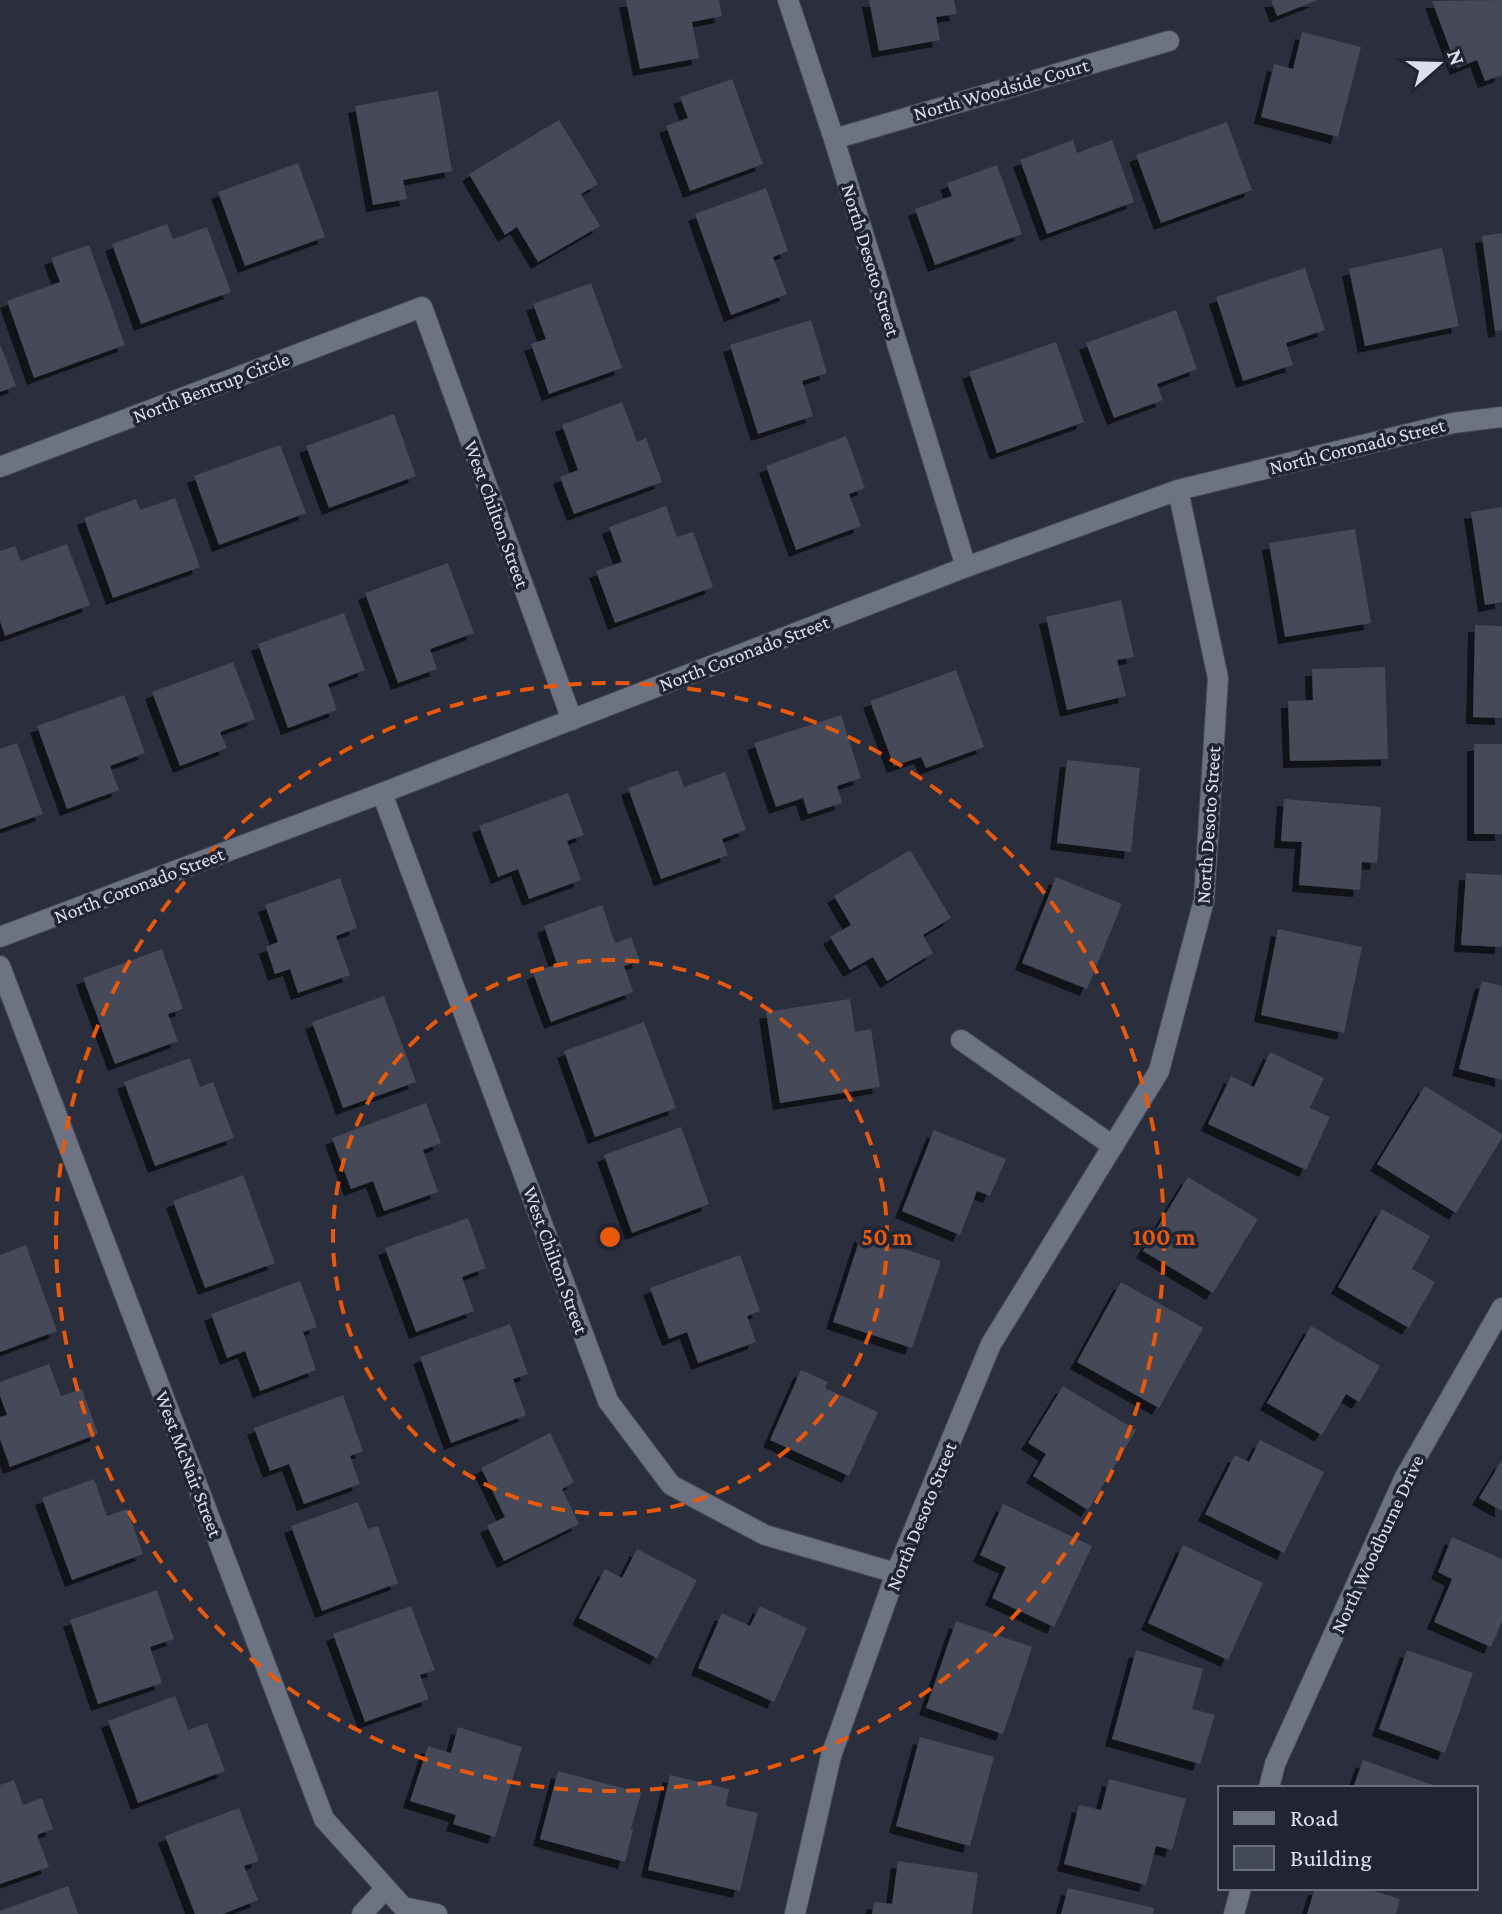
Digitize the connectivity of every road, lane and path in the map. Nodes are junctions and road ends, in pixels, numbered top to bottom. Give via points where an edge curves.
1 (788, 0) edge
2 (1169, 41) dead end
3 (834, 139) junction
4 (422, 307) joint
5 (1502, 417) edge
6 (0, 467) edge
7 (1178, 490) junction
8 (966, 567) junction
9 (572, 720) junction
10 (382, 793) junction
11 (0, 937) edge
12 (0, 966) edge
13 (961, 1040) dead end
14 (1113, 1146) junction
15 (1502, 1308) edge
16 (896, 1573) junction
17 (1270, 1786) edge
18 (386, 1888) junction
19 (1240, 1890) edge
20 (362, 1914) edge
21 (437, 1914) edge
22 (795, 1914) edge
23 (1234, 1914) edge

1 - 3 street, North Desoto Street
2 - 3 street, North Woodside Court
3 - 8 street, North Desoto Street
4 - 6 street, North Bentrup Circle
4 - 9 street, West Chilton Street
5 - 7 street, North Coronado Street via 1453,423
7 - 8 street, North Coronado Street
7 - 14 street, North Desoto Street via 1218,678 1204,900 1159,1071
8 - 9 street, North Coronado Street
9 - 10 street, North Coronado Street
10 - 11 street, North Coronado Street
10 - 16 street, West Chilton Street via 608,1401 671,1485 765,1535
12 - 18 street, West McNair Street via 324,1819
13 - 14 street
14 - 16 street, North Desoto Street via 991,1344
15 - 17 street, North Woodburne Drive via 1405,1477
16 - 22 street, North Desoto Street via 831,1756
18 - 20 street
18 - 21 street, West McNair Street via 403,1907
19 - 23 street

